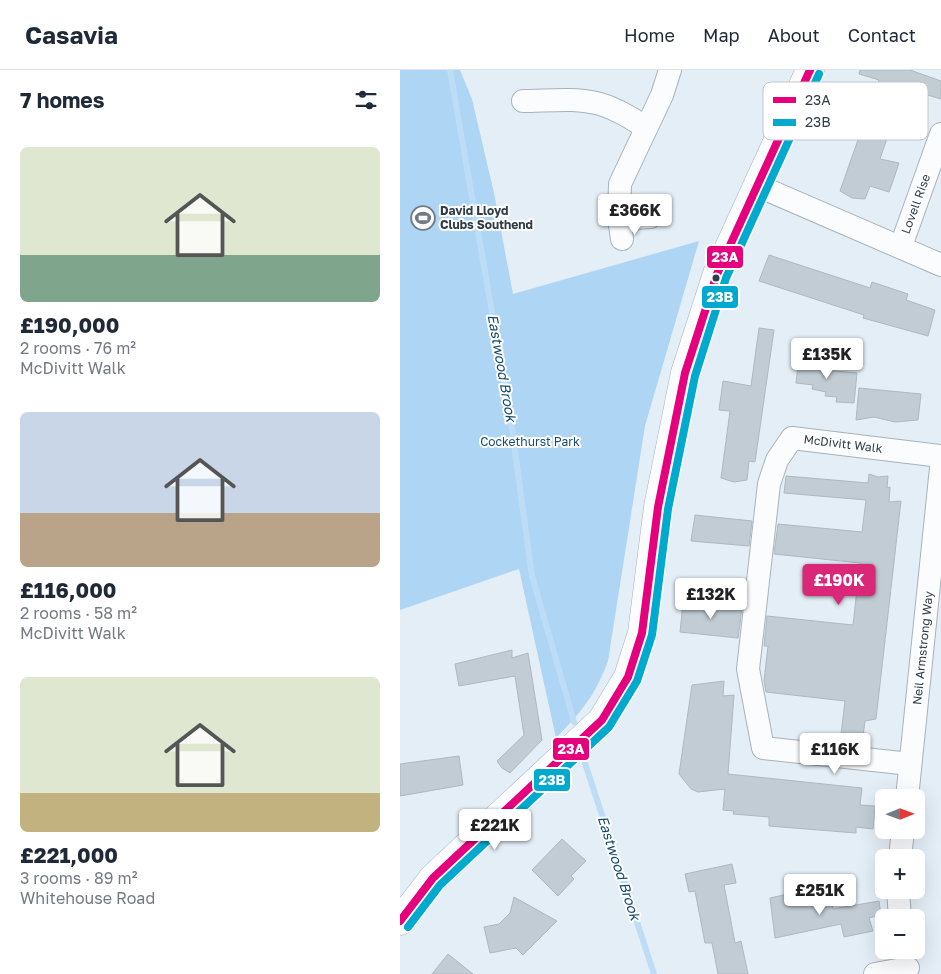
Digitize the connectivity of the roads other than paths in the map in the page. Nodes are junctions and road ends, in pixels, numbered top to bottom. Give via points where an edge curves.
1 (670, 70) edge
2 (810, 70) edge
3 (804, 82) edge
4 (523, 101) dead end
5 (645, 127) junction
6 (941, 134) edge
7 (777, 140) edge
8 (756, 185) junction
9 (650, 217) dead end
10 (901, 246) junction
11 (941, 265) edge
12 (941, 456) edge
13 (941, 468) edge
14 (933, 626) edge
15 (910, 764) junction
16 (908, 789) edge
17 (400, 921) edge
18 (907, 964) edge
19 (876, 974) edge

1 - 5 street via 662,95
2 - 3 street
4 - 5 street via 599,104
5 - 9 street via 620,184 620,229
6 - 10 street, Lovell Rise
7 - 8 street
8 - 10 street
8 - 17 street via 717,274 685,373 658,507 642,633 628,677 602,720 434,878
10 - 11 street
12 - 15 street, McDivitt Walk via 792,438 778,460 769,484 748,669 763,748
13 - 14 street, Neil Armstrong Way
14 - 15 street, Neil Armstrong Way
15 - 16 street, Neil Armstrong Way
18 - 19 street

